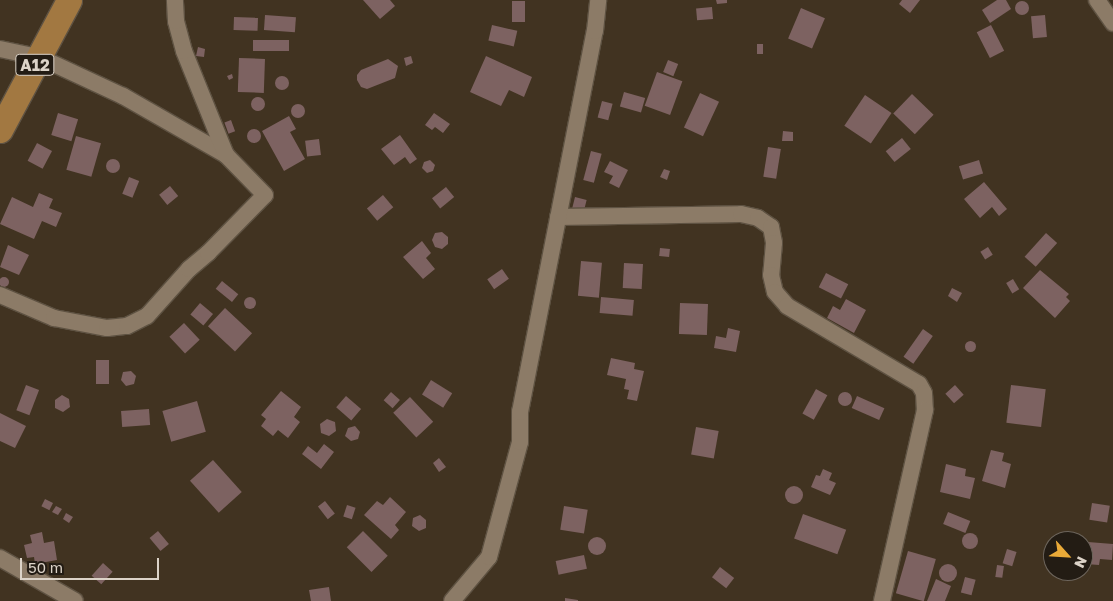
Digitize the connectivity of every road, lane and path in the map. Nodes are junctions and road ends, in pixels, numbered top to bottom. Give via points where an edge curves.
1 (69, 0) edge
2 (176, 0) edge
3 (598, 0) edge
4 (1097, 0) edge
5 (1113, 23) edge
6 (0, 49) edge
7 (39, 57) junction
8 (0, 130) edge
9 (226, 155) junction
10 (558, 217) junction
11 (0, 295) edge
12 (0, 558) edge
13 (455, 600) edge
14 (75, 601) edge
15 (882, 601) edge

1 - 7 main road, A12
2 - 9 street via 176,21 184,51
3 - 10 street via 595,31
4 - 5 street
6 - 7 street
7 - 8 main road, A12
7 - 9 street via 123,96
9 - 11 street via 265,195 189,269 147,316 126,326 107,328 54,318
10 - 13 street via 520,412 520,442 488,557
10 - 15 street via 741,214 758,218 771,227 774,243 771,275 775,292 787,306 919,384 924,393 925,410
12 - 14 street

